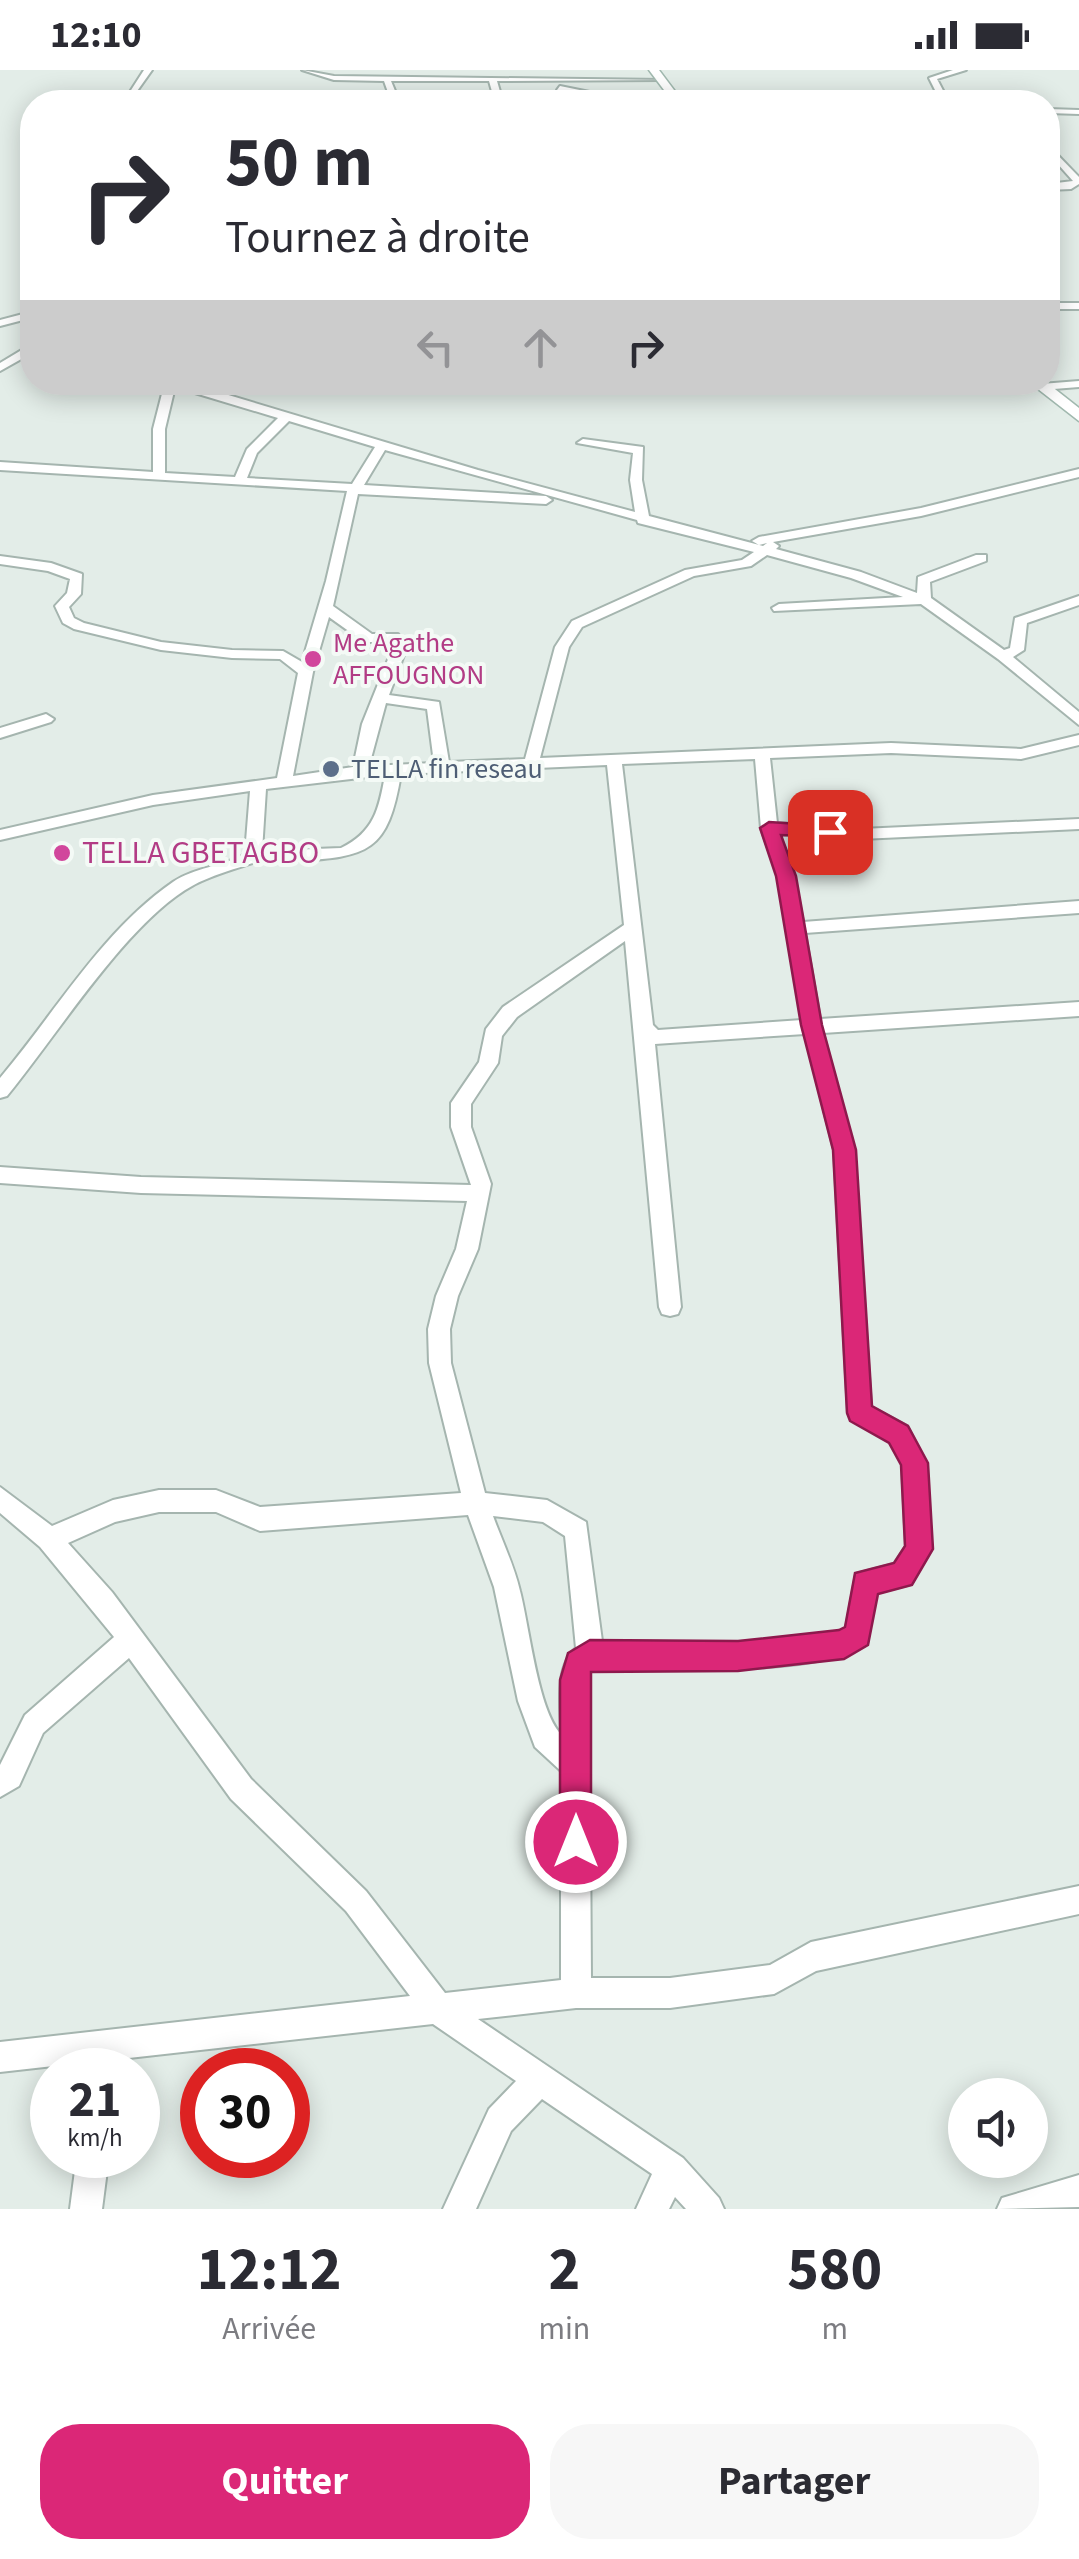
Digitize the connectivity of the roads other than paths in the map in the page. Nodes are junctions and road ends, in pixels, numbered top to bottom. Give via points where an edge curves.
1 (148, 70) edge
2 (306, 70) edge
3 (962, 70) edge
4 (484, 73) edge
5 (575, 75) edge
6 (657, 75) edge
7 (388, 79) junction
8 (518, 79) junction
9 (133, 90) edge
10 (391, 90) edge
11 (569, 90) edge
12 (939, 90) edge
13 (1060, 161) edge
14 (1060, 186) edge
15 (168, 395) edge
16 (214, 395) edge
17 (1052, 395) edge
18 (1079, 416) edge
19 (286, 417) junction
20 (583, 443) dead end
21 (382, 446) junction
22 (0, 466) edge
23 (1079, 472) edge
24 (158, 476) junction
25 (238, 482) junction
26 (354, 489) junction
27 (578, 502) junction
28 (643, 520) junction
29 (773, 545) junction
30 (982, 558) dead end
31 (0, 560) edge
32 (924, 600) junction
33 (1079, 600) edge
34 (325, 606) junction
35 (779, 608) dead end
36 (1004, 656) junction
37 (306, 672) junction
38 (381, 698) junction
39 (46, 719) dead end
40 (1079, 720) edge
41 (0, 733) edge
42 (1079, 740) edge
43 (762, 753) junction
44 (614, 759) junction
45 (532, 762) junction
46 (442, 767) junction
47 (394, 770) junction
48 (360, 771) junction
49 (284, 781) junction
50 (259, 783) junction
51 (1079, 824) edge
52 (769, 828) junction
53 (0, 835) edge
54 (253, 857) junction
55 (1079, 908) edge
56 (632, 928) junction
57 (797, 928) junction
58 (1079, 1009) edge
59 (812, 1025) junction
60 (644, 1028) junction
61 (0, 1092) edge
62 (0, 1175) edge
63 (479, 1193) junction
64 (670, 1307) dead end
65 (0, 1498) edge
66 (476, 1503) junction
67 (50, 1539) junction
68 (130, 1639) junction
69 (590, 1654) junction
70 (575, 1766) junction
71 (0, 1782) edge
72 (1079, 1900) edge
73 (576, 1993) junction
74 (440, 2010) junction
75 (160, 2049) edge
76 (0, 2057) edge
77 (30, 2057) edge
78 (540, 2078) junction
79 (672, 2168) junction
80 (90, 2178) edge
81 (1079, 2191) edge
82 (86, 2209) edge
83 (459, 2209) edge
84 (652, 2209) edge
85 (708, 2209) edge
86 (1013, 2209) edge

1 - 9 street
2 - 7 street
3 - 12 street via 933,78
4 - 7 street
4 - 8 street
5 - 6 street
5 - 8 street
7 - 10 street
8 - 11 street
13 - 14 street via 1078,181
15 - 24 street
16 - 19 street
17 - 18 main road
19 - 21 street
19 - 25 street via 251,452
20 - 28 street via 639,450
21 - 26 street
21 - 27 street
22 - 24 street
23 - 29 street
24 - 25 street
25 - 26 street
26 - 27 street
26 - 34 street
27 - 28 street
28 - 29 street
29 - 32 street
29 - 45 street via 746,563 690,573 577,624 562,647
30 - 32 street via 923,580
31 - 37 street via 76,576 74,594 62,606 79,626 162,646 283,655
32 - 35 street
32 - 36 street
33 - 36 street via 1020,620 1017,650
34 - 37 street
34 - 38 street via 370,639 397,639
36 - 40 street
37 - 49 street
38 - 46 street via 434,705
38 - 48 street
39 - 41 street
42 - 43 street via 1021,754 928,748
43 - 44 street
43 - 52 street
44 - 45 street
44 - 56 street
45 - 46 street
46 - 47 street
47 - 48 street
47 - 54 street via 384,820 357,848
48 - 49 street
49 - 50 street
50 - 53 street
50 - 54 street
51 - 52 street via 861,834
52 - 57 street
54 - 61 street via 203,872 159,902
55 - 57 street
56 - 60 street
56 - 63 street via 510,1012 494,1034 488,1063 461,1103
57 - 59 street
58 - 59 street
59 - 60 street via 660,1038
59 - 69 street via 844,1150 860,1413 898,1434 914,1463 919,1549 902,1575 865,1583 858,1635 844,1644 738,1656
60 - 64 street
62 - 63 street
63 - 66 street via 439,1330 440,1363
65 - 67 street
66 - 67 street via 260,1520 216,1501 159,1501 113,1510
66 - 69 street via 547,1511 577,1530
66 - 70 street via 507,1587 531,1701 545,1738
67 - 68 street
68 - 71 street via 34,1724
68 - 74 street via 241,1789 356,1901
69 - 70 street via 574,1680
70 - 73 street
72 - 73 street via 811,1957 774,1979 670,1992
73 - 74 street
74 - 75 street
74 - 78 street
76 - 77 street
78 - 79 street
78 - 83 street via 500,2120
79 - 84 street
79 - 85 street
80 - 82 street
81 - 86 street

